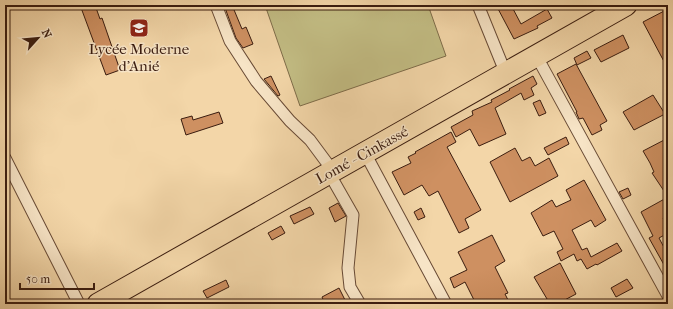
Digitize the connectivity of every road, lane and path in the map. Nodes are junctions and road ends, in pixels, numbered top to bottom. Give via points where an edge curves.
1 (216, 5) edge
2 (478, 5) edge
3 (626, 5) edge
4 (538, 57) junction
5 (506, 74) junction
6 (365, 153) junction
7 (5, 158) edge
8 (331, 172) junction
9 (668, 296) edge
10 (79, 304) edge
11 (98, 304) edge
12 (360, 304) edge
13 (446, 304) edge

1 - 8 street via 230,41 256,81 310,140
2 - 5 street
3 - 4 highway, Lomé - Cinkassé
4 - 5 highway, Lomé - Cinkassé
4 - 9 street
5 - 6 highway, Lomé - Cinkassé
6 - 8 highway, Lomé - Cinkassé
6 - 13 street
7 - 10 street
8 - 11 highway, Lomé - Cinkassé
8 - 12 street via 353,215 348,268 350,287

